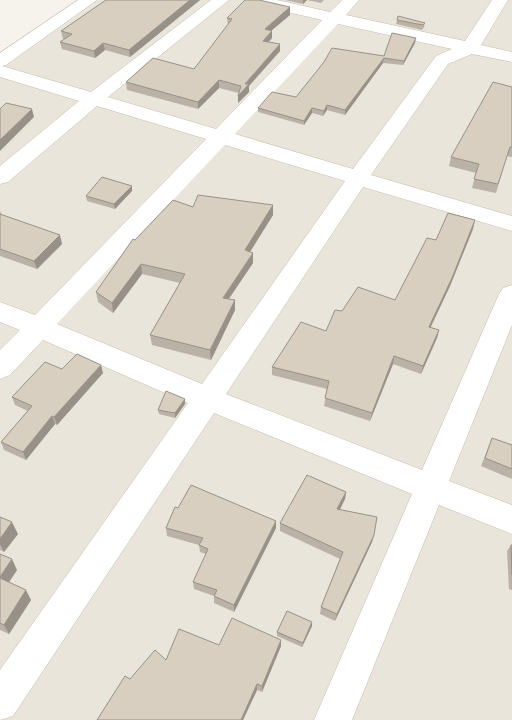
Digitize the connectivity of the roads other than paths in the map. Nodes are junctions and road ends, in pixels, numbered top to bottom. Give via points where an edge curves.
1 (88, 0) edge
2 (221, 0) edge
3 (255, 0) edge
4 (351, 0) edge
5 (500, 0) edge
6 (334, 18) junction
7 (470, 48) junction
8 (512, 58) edge
9 (0, 61) edge
10 (0, 71) edge
11 (94, 99) junction
12 (220, 137) junction
13 (0, 177) edge
14 (358, 178) junction
15 (512, 224) edge
16 (512, 294) edge
17 (0, 311) edge
18 (40, 326) junction
19 (0, 368) edge
20 (208, 399) junction
21 (432, 488) junction
22 (512, 520) edge
23 (0, 703) edge
24 (333, 720) edge

1 - 9 street
2 - 11 street
3 - 6 street
4 - 6 street
5 - 7 street
6 - 7 street
6 - 12 street
7 - 8 street
7 - 14 street via 442,60
10 - 11 street
11 - 12 street
11 - 13 street
12 - 14 street
12 - 18 street
14 - 15 street
14 - 20 street
16 - 21 street
17 - 18 street
18 - 19 street
18 - 20 street
20 - 21 street
20 - 23 street
21 - 22 street
21 - 24 street

